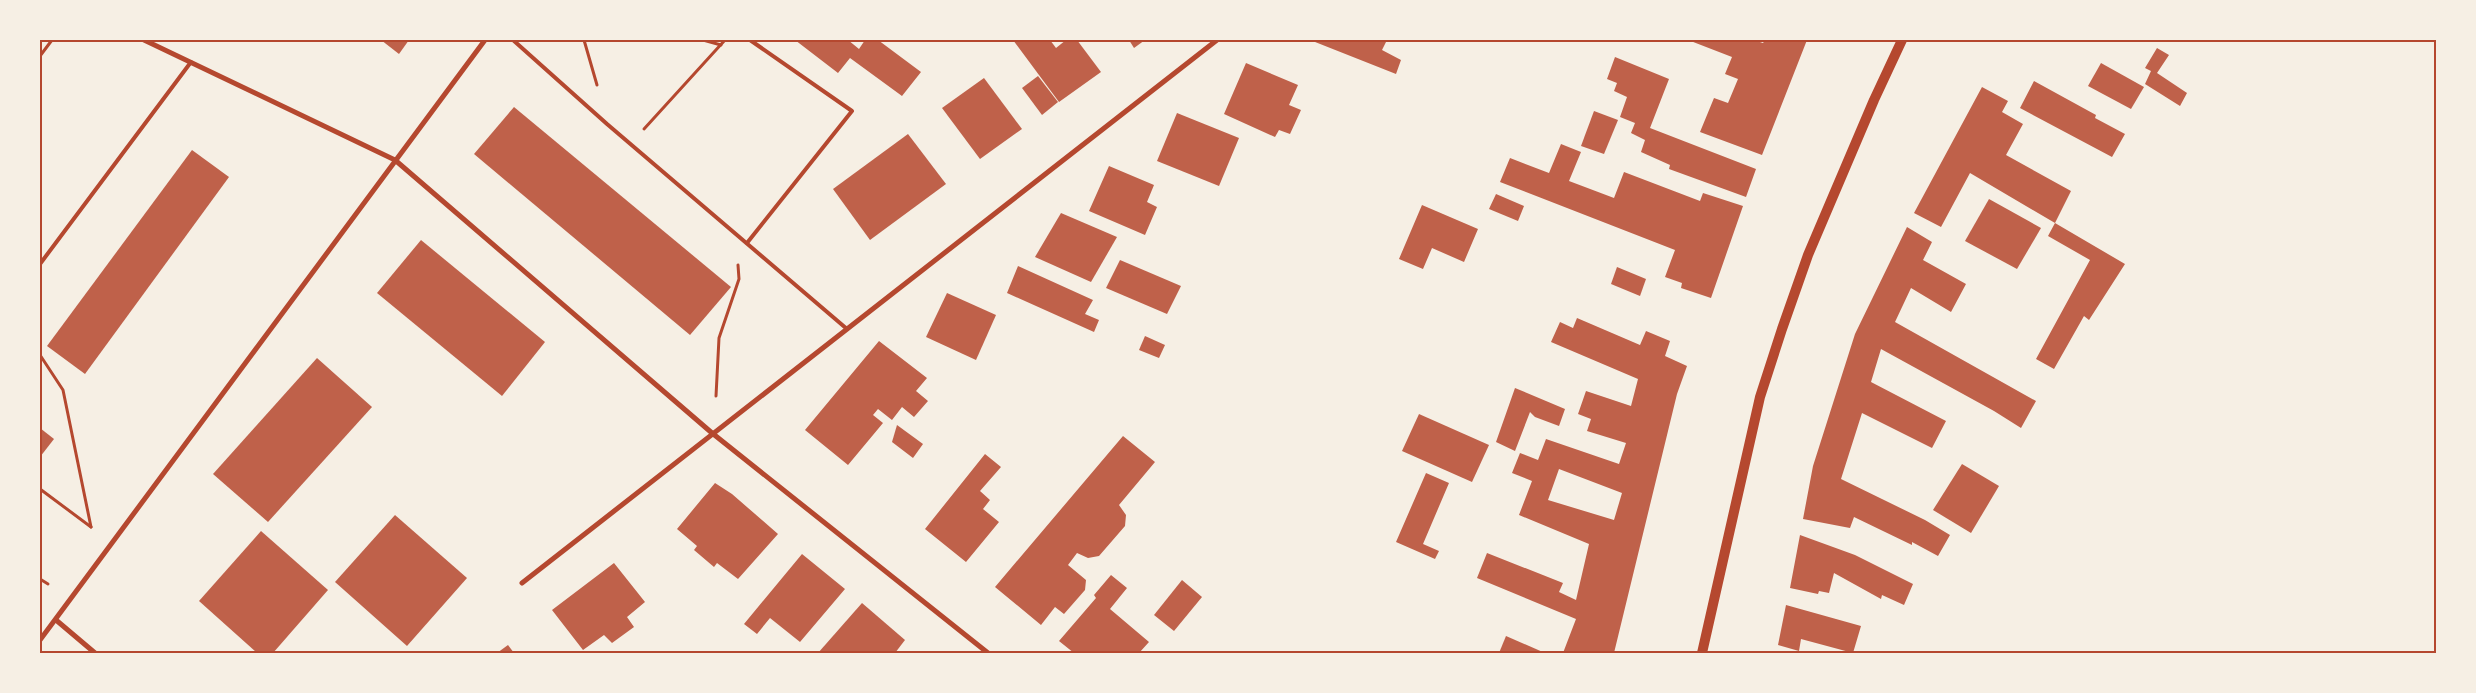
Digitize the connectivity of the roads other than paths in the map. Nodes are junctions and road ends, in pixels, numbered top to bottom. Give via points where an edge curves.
1 (144, 40) edge
2 (485, 40) edge
3 (513, 40) edge
4 (750, 40) edge
5 (1217, 40) edge
6 (1902, 40) edge
7 (191, 62) junction
8 (396, 160) junction
9 (746, 243) junction
10 (40, 264) edge
11 (847, 329) junction
12 (712, 433) junction
13 (522, 583) dead end
14 (56, 620) junction
15 (40, 640) edge
16 (95, 653) edge
17 (988, 653) edge
18 (1702, 653) edge

1 - 7 street
2 - 8 street
3 - 9 lane
4 - 9 lane via 852,111
5 - 11 street
6 - 18 main road via 1808,255 1782,329 1760,397
7 - 8 street
7 - 10 lane
8 - 12 street
8 - 14 street
9 - 11 lane
11 - 12 street
12 - 13 street
12 - 17 street
14 - 15 street
14 - 16 street

